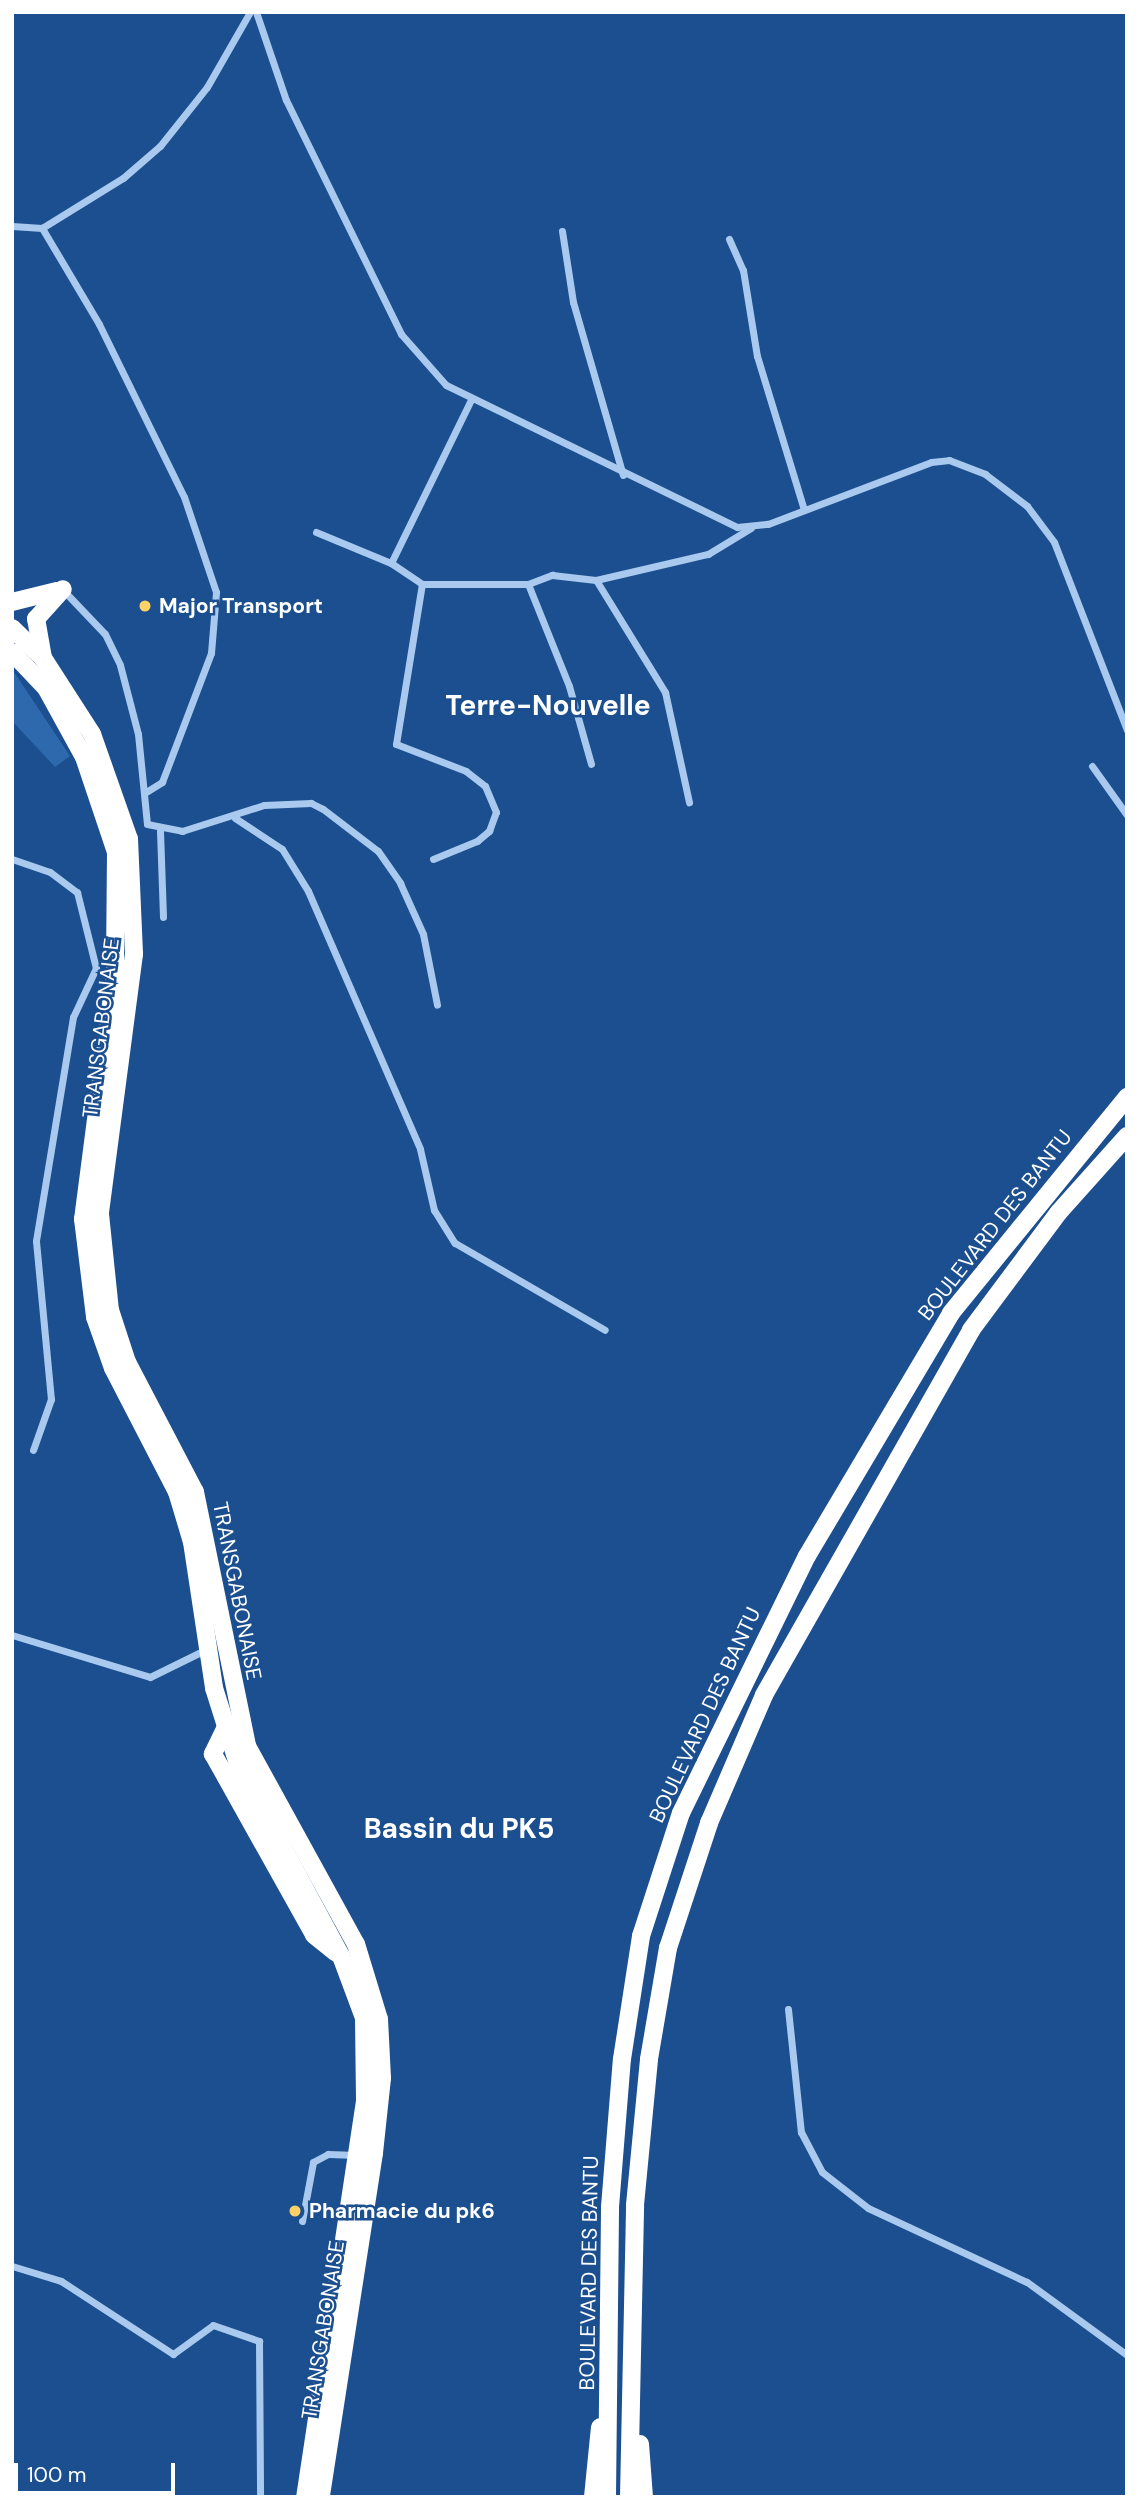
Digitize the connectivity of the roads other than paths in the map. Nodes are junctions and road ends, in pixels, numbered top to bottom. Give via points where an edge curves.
1 (250, 12) edge
2 (256, 12) edge
3 (12, 226) edge
4 (42, 228) junction
5 (562, 231) dead end
6 (729, 239) dead end
7 (471, 400) junction
8 (623, 475) junction
9 (804, 510) junction
10 (751, 527) junction
11 (316, 533) dead end
12 (391, 563) junction
13 (596, 580) junction
14 (422, 584) junction
15 (528, 584) junction
16 (62, 589) junction
17 (12, 603) edge
18 (12, 628) edge
19 (12, 652) edge
20 (43, 658) junction
21 (1127, 730) edge
22 (591, 764) dead end
23 (1092, 766) dead end
24 (146, 792) junction
25 (689, 802) dead end
26 (1127, 815) edge
27 (235, 818) junction
28 (160, 831) junction
29 (12, 859) edge
30 (433, 859) dead end
31 (163, 917) dead end
32 (96, 968) junction
33 (115, 972) junction
34 (438, 1005) dead end
35 (1127, 1097) edge
36 (1127, 1136) edge
37 (606, 1330) dead end
38 (33, 1450) dead end
39 (12, 1635) edge
40 (208, 1648) junction
41 (788, 2008) dead end
42 (358, 2155) junction
43 (302, 2221) dead end
44 (12, 2266) edge
45 (1127, 2355) edge
46 (609, 2361) junction
47 (634, 2409) junction
48 (329, 2441) junction
49 (260, 2497) edge
50 (305, 2497) edge
51 (321, 2497) edge
52 (333, 2497) edge
53 (593, 2497) edge
54 (607, 2497) edge
55 (629, 2497) edge
56 (644, 2497) edge

1 - 4 street via 206,87 160,146 122,178
2 - 7 street via 286,100 401,334 429,370
3 - 4 street
4 - 24 street via 99,324 184,497 216,592 211,653 162,782
5 - 8 street via 573,302
6 - 9 street via 743,270 757,356
7 - 8 street
7 - 12 street
8 - 10 street via 722,521
9 - 10 street
9 - 21 street via 931,462 964,464 1000,483 1054,542
10 - 13 street via 708,554
11 - 12 street
12 - 14 street
13 - 15 street via 552,575
13 - 25 street via 665,692
14 - 15 street
14 - 30 street via 396,744 466,771 485,786 496,812 489,831 477,841
15 - 22 street via 569,686
16 - 17 highway
16 - 20 highway via 36,619
16 - 24 street via 105,634 120,665
18 - 20 highway, TRANSGABONAISE
19 - 33 highway, TRANSGABONAISE via 46,688 95,783 116,852
20 - 48 highway, TRANSGABONAISE via 92,734 129,839 135,885 134,954 100,1214 110,1310 127,1362 195,1492 247,1746 356,1944 379,2019 382,2078 374,2153
23 - 26 street
24 - 28 street via 147,824
27 - 28 street via 200,829
27 - 34 street via 264,805 310,803 378,851 423,934
27 - 37 street via 282,849 308,891 420,1149 434,1210 455,1243
28 - 31 street
29 - 32 street via 50,872 77,892
32 - 33 street
32 - 38 street via 73,1017 36,1241 51,1399
33 - 40 highway, TRANSGABONAISE via 85,1190 83,1253 103,1344 180,1501
35 - 46 highway, BOULEVARD DES BANTU via 951,1313 807,1556 681,1813 641,1936 622,2059 610,2207
36 - 47 highway, BOULEVARD DES BANTU via 1059,1212 971,1330 764,1695 709,1823 668,1948 649,2059 635,2204
39 - 40 street via 150,1677
40 - 42 highway, TRANSGABONAISE via 225,1729 252,1795 341,1956 364,2018 368,2056
41 - 45 street via 801,2132 822,2172 868,2208 1027,2282
42 - 43 street via 327,2154 313,2162
42 - 50 highway, TRANSGABONAISE
44 - 49 street via 61,2281 173,2354 213,2325 259,2341
46 - 53 highway
46 - 54 highway, BOULEVARD DES BANTU
47 - 55 highway, BOULEVARD DES BANTU
47 - 56 highway
48 - 51 highway, TRANSGABONAISE
48 - 52 highway

